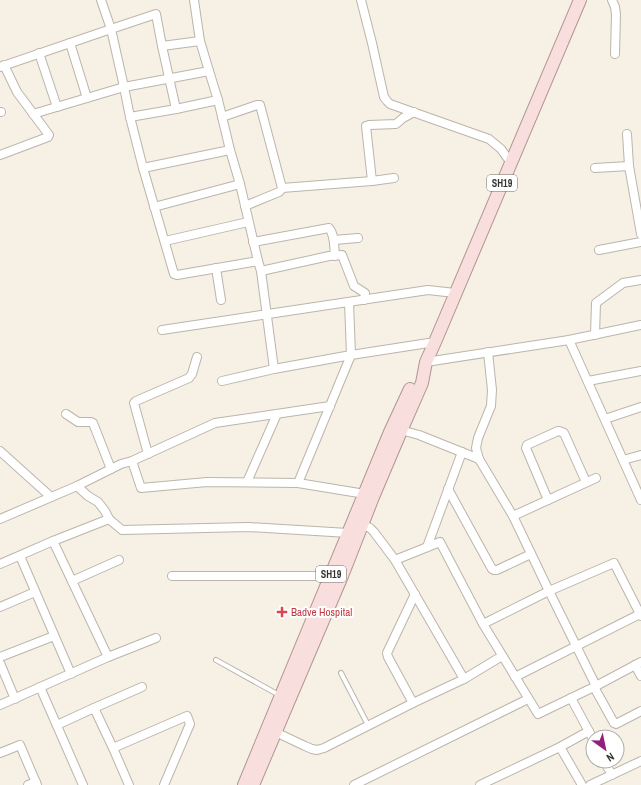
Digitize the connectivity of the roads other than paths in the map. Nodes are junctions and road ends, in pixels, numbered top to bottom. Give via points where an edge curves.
1 (101, 0) edge
2 (194, 0) edge
3 (361, 0) edge
4 (580, 0) edge
5 (612, 0) edge
6 (111, 29) junction
7 (200, 41) junction
8 (70, 43) junction
9 (162, 46) junction
10 (39, 53) junction
11 (615, 54) dead end
12 (2, 66) edge
13 (209, 72) junction
14 (169, 78) junction
15 (124, 87) junction
16 (87, 98) junction
17 (218, 100) junction
18 (57, 107) junction
19 (176, 109) junction
20 (414, 112) junction
21 (33, 114) junction
22 (130, 117) junction
23 (222, 118) junction
24 (627, 134) dead end
25 (230, 150) junction
26 (0, 155) edge
27 (511, 163) junction
28 (629, 166) junction
29 (143, 168) junction
30 (595, 168) dead end
31 (394, 178) dead end
32 (372, 181) junction
33 (240, 184) junction
34 (282, 188) junction
35 (245, 206) junction
36 (154, 208) junction
37 (248, 222) junction
38 (641, 234) edge
39 (358, 238) dead end
40 (334, 240) junction
41 (165, 241) junction
42 (253, 242) junction
43 (641, 242) edge
44 (599, 250) dead end
45 (335, 256) junction
46 (258, 261) junction
47 (216, 268) junction
48 (261, 271) junction
49 (641, 280) edge
50 (455, 293) junction
51 (221, 300) dead end
52 (364, 300) junction
53 (349, 302) junction
54 (267, 315) junction
55 (641, 325) edge
56 (162, 330) dead end
57 (595, 335) junction
58 (569, 340) junction
59 (435, 342) junction
60 (488, 352) junction
61 (351, 355) junction
62 (197, 357) dead end
63 (426, 364) junction
64 (274, 369) junction
65 (641, 371) edge
66 (222, 381) dead end
67 (588, 381) junction
68 (330, 406) junction
69 (641, 407) edge
70 (66, 414) dead end
71 (277, 414) junction
72 (605, 419) junction
73 (397, 429) junction
74 (0, 451) edge
75 (462, 452) junction
76 (148, 454) junction
77 (641, 455) edge
78 (478, 459) junction
79 (623, 460) junction
80 (132, 461) junction
81 (111, 470) junction
82 (596, 478) dead end
83 (247, 482) junction
84 (586, 482) junction
85 (298, 483) junction
86 (77, 486) junction
87 (448, 489) junction
88 (365, 494) junction
89 (50, 497) junction
90 (640, 497) edge
91 (548, 500) junction
92 (513, 516) junction
93 (0, 519) edge
94 (109, 519) junction
95 (358, 522) junction
96 (348, 533) junction
97 (53, 541) junction
98 (427, 547) junction
99 (531, 554) junction
100 (20, 556) junction
101 (120, 560) dead end
102 (395, 560) junction
103 (0, 564) edge
104 (172, 576) dead end
105 (336, 576) junction
106 (72, 581) junction
107 (549, 591) junction
108 (35, 592) junction
109 (415, 594) junction
110 (0, 607) edge
111 (640, 615) edge
112 (483, 624) junction
113 (54, 636) junction
114 (156, 638) dead end
115 (576, 647) junction
116 (502, 656) junction
117 (0, 657) edge
118 (108, 657) junction
119 (216, 660) dead end
120 (0, 663) edge
121 (638, 664) edge
122 (341, 673) dead end
123 (71, 674) junction
124 (641, 676) edge
125 (515, 677) junction
126 (464, 679) junction
127 (595, 686) junction
128 (40, 687) junction
129 (142, 687) dead end
130 (280, 696) junction
131 (15, 698) junction
132 (571, 698) junction
133 (528, 699) junction
134 (413, 703) junction
135 (0, 705) edge
136 (94, 708) junction
137 (641, 711) edge
138 (368, 725) junction
139 (57, 726) junction
140 (587, 729) edge
141 (271, 730) junction
142 (585, 733) edge
143 (560, 747) junction
144 (113, 748) junction
145 (0, 753) edge
146 (641, 762) edge
147 (609, 769) edge
148 (612, 775) junction
149 (33, 784) edge
150 (83, 785) edge
151 (129, 785) edge
152 (164, 785) edge
153 (244, 785) edge
154 (253, 785) edge
155 (354, 785) edge
156 (480, 785) edge
157 (582, 785) edge
158 (590, 785) edge

1 - 6 street
2 - 7 street
3 - 20 street via 384,97 390,104
4 - 27 main road, SH19
5 - 11 street via 616,14
6 - 8 street
6 - 9 street via 156,14
6 - 15 street
7 - 9 street
7 - 13 street
8 - 10 street
8 - 16 street
9 - 14 street
10 - 12 street
10 - 18 street
12 - 21 street
13 - 14 street
13 - 17 street
14 - 15 street
14 - 19 street
15 - 16 street
15 - 22 street
16 - 18 street
17 - 19 street
17 - 23 street
18 - 21 street
19 - 22 street
20 - 27 street via 489,138 501,148
20 - 32 street via 396,124 366,126
21 - 26 street via 49,136
22 - 29 street
23 - 25 street
23 - 34 street via 260,105
24 - 28 street
25 - 29 street
25 - 33 street
27 - 50 main road, SH19
28 - 30 street
28 - 38 street
29 - 36 street
31 - 32 street
32 - 34 street
33 - 35 street
33 - 36 street
34 - 35 street via 279,192
35 - 37 street
36 - 41 street
37 - 41 street
37 - 42 street
39 - 40 street
40 - 42 street via 328,228
40 - 45 street
41 - 47 street via 175,275
42 - 46 street
43 - 44 street
45 - 48 street
45 - 52 street via 342,256 354,286 365,293
46 - 47 street
46 - 48 street
47 - 51 street
48 - 54 street
49 - 57 street via 623,283 596,303
50 - 52 street via 428,290
50 - 59 main road, SH19
52 - 53 street
53 - 54 street
53 - 61 street
54 - 56 street
54 - 64 street
55 - 57 street
57 - 58 street
58 - 60 street
58 - 67 street
59 - 61 street
59 - 63 main road, SH19
60 - 63 street
60 - 78 street via 491,406 478,438
61 - 64 street
61 - 68 street
62 - 76 street via 189,378 135,402
63 - 73 main road, SH19 via 416,377
64 - 66 street
65 - 67 street
67 - 72 street
68 - 71 street
68 - 85 street
69 - 72 street
70 - 81 street via 78,422 93,423
71 - 76 street via 215,423
71 - 83 street
72 - 79 street
73 - 75 street
73 - 88 main road, SH19
73 - 95 main road, SH19
74 - 89 street
75 - 78 street
75 - 87 street
76 - 80 street
77 - 79 street
78 - 92 street
79 - 90 street
80 - 81 street
80 - 83 street via 141,488 207,482
81 - 86 street
82 - 84 street
83 - 85 street
84 - 91 street
84 - 91 street via 564,433 558,431 527,445 526,448
85 - 88 street
86 - 89 street
86 - 94 street via 98,502
87 - 98 street
87 - 99 street via 494,570
88 - 95 main road, SH19
89 - 93 street
91 - 92 street
92 - 99 street
94 - 96 street via 122,530 248,527
94 - 97 street
95 - 96 main road, SH19
95 - 102 street via 374,532
95 - 105 main road, SH19
96 - 105 main road, SH19
97 - 100 street
97 - 106 street
98 - 102 street
98 - 112 street via 440,542
99 - 107 street
100 - 103 street
100 - 108 street
101 - 106 street
102 - 109 street
104 - 105 street
105 - 130 main road, SH19
105 - 141 main road, SH19
106 - 118 street
107 - 111 street via 614,563
107 - 112 street
107 - 115 street
108 - 110 street
108 - 113 street
109 - 126 street
109 - 134 street via 387,653
111 - 115 street
112 - 116 street
113 - 117 street
113 - 123 street
114 - 118 street
115 - 125 street
115 - 127 street
116 - 125 street
116 - 126 street
118 - 123 street
119 - 130 lane
120 - 131 street
121 - 124 street
121 - 127 street
122 - 138 lane
123 - 128 street
125 - 133 street
126 - 134 street
127 - 132 street
127 - 137 street via 614,723
128 - 131 street
128 - 139 street
129 - 136 street
130 - 141 main road, SH19
131 - 135 street
132 - 133 street via 538,714
132 - 140 street
133 - 155 street
134 - 138 street
136 - 139 street
136 - 144 street
138 - 141 street via 317,750
139 - 150 street
141 - 153 main road, SH19
141 - 154 main road, SH19
142 - 143 street
143 - 156 street
143 - 157 street
144 - 151 street
144 - 152 street via 187,716 190,724
145 - 149 street via 20,745
146 - 148 street
147 - 148 street
148 - 158 street

